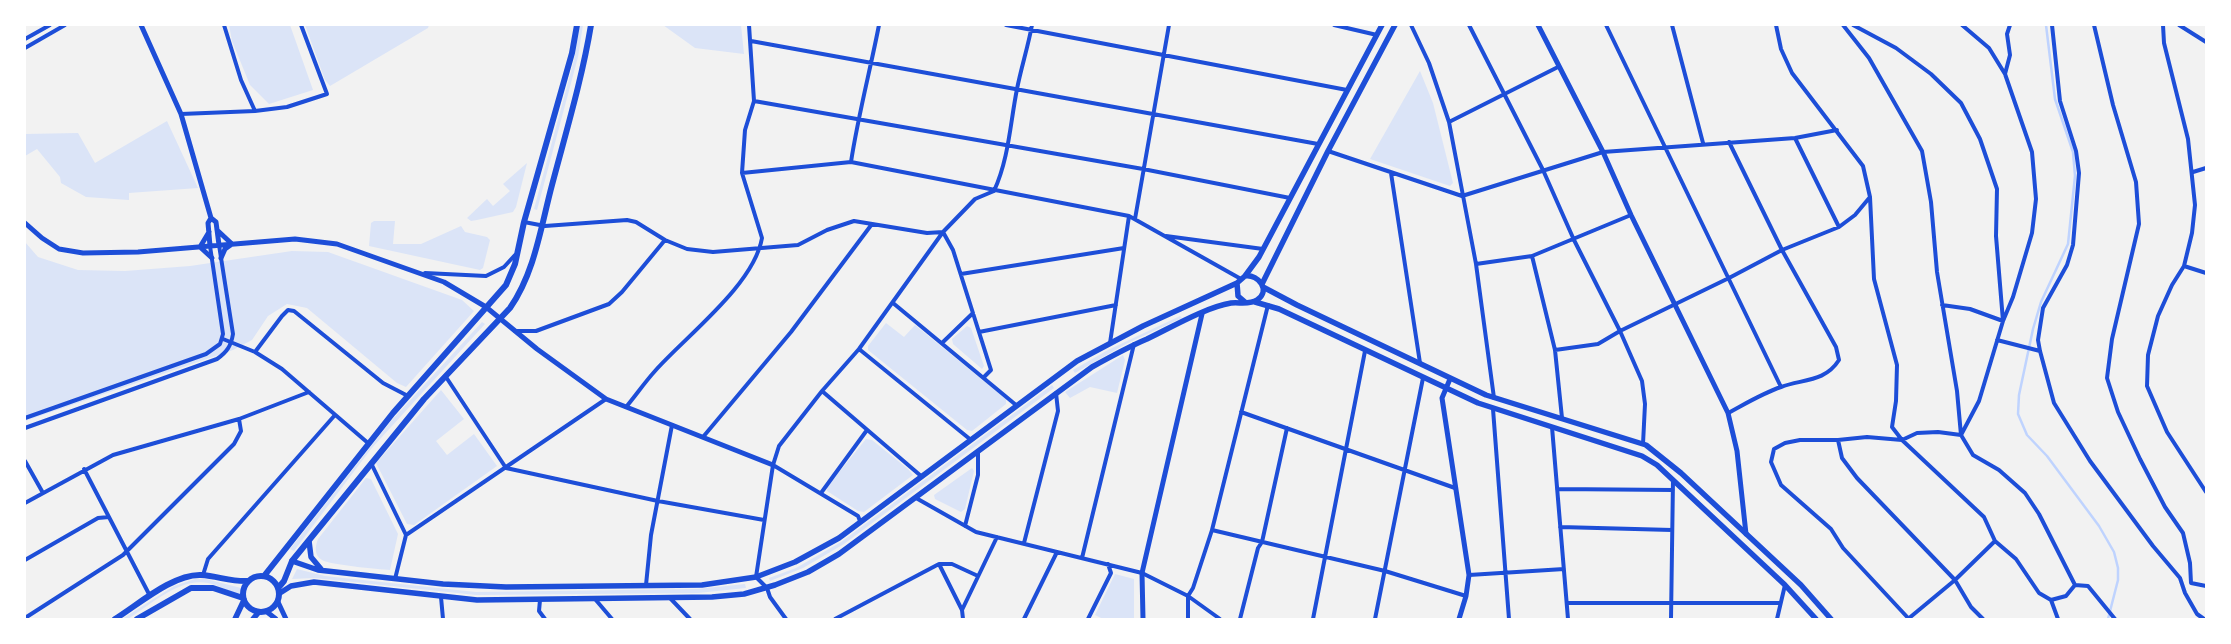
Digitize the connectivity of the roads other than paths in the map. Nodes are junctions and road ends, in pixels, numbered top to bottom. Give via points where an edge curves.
1 (50, 25) edge
2 (65, 25) edge
3 (141, 25) edge
4 (224, 25) edge
5 (301, 25) edge
6 (577, 25) edge
7 (591, 25) edge
8 (748, 25) edge
9 (879, 25) edge
10 (1006, 25) edge
11 (1169, 25) edge
12 (1334, 25) edge
13 (1382, 25) edge
14 (1395, 25) edge
15 (1411, 25) edge
16 (1469, 25) edge
17 (1538, 25) edge
18 (1606, 25) edge
19 (1672, 25) edge
20 (1776, 25) edge
21 (1843, 25) edge
22 (1853, 25) edge
23 (1962, 25) edge
24 (2010, 25) edge
25 (2052, 25) edge
26 (2094, 25) edge
27 (2163, 25) edge
28 (2179, 25) edge
29 (1032, 27) edge
30 (1377, 35) junction
31 (25, 39) edge
32 (751, 41) junction
33 (2206, 42) edge
34 (25, 48) edge
35 (1164, 54) junction
36 (872, 63) junction
37 (1558, 67) junction
38 (2005, 74) junction
39 (1017, 90) junction
40 (1347, 90) junction
41 (1506, 94) junction
42 (754, 101) junction
43 (255, 111) junction
44 (181, 114) junction
45 (1152, 115) junction
46 (857, 119) junction
47 (1449, 122) junction
48 (1837, 130) junction
49 (1795, 138) junction
50 (1728, 142) junction
51 (1703, 143) junction
52 (1318, 144) junction
53 (1009, 145) junction
54 (1665, 147) junction
55 (1328, 151) junction
56 (1602, 152) junction
57 (851, 162) junction
58 (2206, 168) edge
59 (1143, 169) junction
60 (1543, 170) junction
61 (2193, 172) junction
62 (742, 173) junction
63 (1391, 173) junction
64 (994, 191) junction
65 (1462, 196) junction
66 (1870, 196) junction
67 (1290, 198) junction
68 (1129, 216) junction
69 (1631, 216) junction
70 (211, 218) junction
71 (1134, 219) junction
72 (524, 222) junction
73 (25, 223) edge
74 (872, 224) junction
75 (541, 225) junction
76 (1839, 227) junction
77 (217, 230) junction
78 (209, 232) junction
79 (943, 232) junction
80 (1163, 236) junction
81 (665, 240) junction
82 (1574, 240) junction
83 (232, 244) junction
84 (219, 245) junction
85 (210, 246) junction
86 (200, 247) junction
87 (1124, 248) junction
88 (760, 249) junction
89 (1263, 249) junction
90 (1782, 250) junction
91 (518, 252) junction
92 (1532, 256) junction
93 (212, 258) junction
94 (221, 258) junction
95 (1476, 264) junction
96 (2184, 266) junction
97 (419, 273) junction
98 (2206, 273) edge
99 (961, 274) junction
100 (1730, 278) junction
101 (1241, 279) junction
102 (1262, 285) junction
103 (1245, 302) junction
104 (1254, 302) junction
105 (893, 303) junction
106 (1675, 303) junction
107 (1116, 305) junction
108 (1268, 305) junction
109 (1942, 305) junction
110 (486, 307) junction
111 (973, 313) junction
112 (1202, 314) junction
113 (500, 319) junction
114 (2003, 320) junction
115 (515, 331) junction
116 (1620, 331) junction
117 (979, 332) junction
118 (223, 339) junction
119 (1997, 340) junction
120 (232, 342) junction
121 (942, 343) junction
122 (1110, 343) junction
123 (1134, 344) junction
124 (859, 349) junction
125 (1555, 350) junction
126 (1365, 351) junction
127 (2038, 351) junction
128 (255, 352) junction
129 (1420, 365) junction
130 (446, 377) junction
131 (984, 377) junction
132 (1423, 378) junction
133 (1450, 379) junction
134 (1782, 387) junction
135 (1446, 389) junction
136 (822, 391) junction
137 (309, 392) junction
138 (1056, 393) junction
139 (408, 396) junction
140 (1494, 398) junction
141 (606, 399) junction
142 (1016, 405) junction
143 (626, 407) junction
144 (1493, 409) junction
145 (1241, 412) junction
146 (1728, 413) junction
147 (335, 415) junction
148 (25, 418) edge
149 (1562, 418) junction
150 (239, 419) junction
151 (672, 425) junction
152 (1552, 427) junction
153 (25, 428) edge
154 (1287, 428) junction
155 (867, 430) junction
156 (1961, 435) junction
157 (703, 438) junction
158 (970, 440) junction
159 (1838, 440) junction
160 (1902, 440) junction
161 (368, 443) junction
162 (1643, 444) junction
163 (1346, 449) junction
164 (978, 453) junction
165 (25, 461) edge
166 (371, 463) junction
167 (773, 465) junction
168 (506, 468) junction
169 (84, 469) junction
170 (1404, 470) junction
171 (921, 476) junction
172 (1673, 480) junction
173 (1456, 488) junction
174 (1557, 489) junction
175 (1673, 490) junction
176 (43, 492) junction
177 (2206, 492) edge
178 (821, 494) junction
179 (916, 498) junction
180 (658, 501) junction
181 (25, 503) edge
182 (109, 517) junction
183 (764, 520) junction
184 (860, 522) junction
185 (965, 526) junction
186 (1560, 527) junction
187 (1212, 530) junction
188 (1672, 530) junction
189 (1746, 534) junction
190 (406, 535) junction
191 (997, 537) junction
192 (1995, 540) junction
193 (309, 541) junction
194 (1262, 542) junction
195 (1024, 544) junction
196 (127, 552) junction
197 (1057, 552) junction
198 (1325, 557) junction
199 (280, 558) junction
200 (1082, 558) junction
201 (25, 560) edge
202 (292, 562) junction
203 (939, 564) junction
204 (1108, 564) junction
205 (1564, 569) junction
206 (323, 571) junction
207 (1385, 571) junction
208 (1506, 572) junction
209 (1142, 573) junction
210 (203, 575) junction
211 (1469, 575) junction
212 (264, 576) junction
213 (978, 576) junction
214 (756, 577) junction
215 (395, 579) junction
216 (1955, 580) junction
217 (248, 582) junction
218 (2191, 583) junction
219 (1785, 585) junction
220 (2075, 585) junction
221 (646, 586) junction
222 (2206, 586) edge
223 (767, 588) junction
224 (279, 590) junction
225 (2185, 593) junction
226 (150, 596) junction
227 (1188, 596) junction
228 (1466, 596) junction
229 (441, 597) junction
230 (670, 598) junction
231 (243, 599) junction
232 (595, 599) junction
233 (540, 600) junction
234 (2052, 600) junction
235 (278, 602) junction
236 (1567, 603) junction
237 (1671, 603) junction
238 (1780, 603) junction
239 (962, 610) junction
240 (267, 612) junction
241 (258, 613) junction
242 (25, 618) edge
243 (2115, 618) edge
244 (115, 619) edge
245 (137, 619) edge
246 (235, 619) edge
247 (253, 619) edge
248 (276, 619) edge
249 (286, 619) edge
250 (443, 619) edge
251 (545, 619) edge
252 (612, 619) edge
253 (690, 619) edge
254 (786, 619) edge
255 (835, 619) edge
256 (963, 619) edge
257 (1024, 619) edge
258 (1088, 619) edge
259 (1143, 619) edge
260 (1188, 619) edge
261 (1220, 619) edge
262 (1240, 619) edge
263 (1313, 619) edge
264 (1375, 619) edge
265 (1459, 619) edge
266 (1510, 619) edge
267 (1568, 619) edge
268 (1671, 619) edge
269 (1777, 619) edge
270 (1816, 619) edge
271 (1831, 619) edge
272 (1908, 619) edge
273 (1982, 619) edge
274 (2058, 619) edge
275 (2204, 619) edge

1 - 31 street
2 - 34 street
3 - 44 street
4 - 43 street
5 - 43 street via 327,94 287,108
6 - 72 main road via 561,96
7 - 75 main road via 582,72
8 - 32 street
9 - 36 street
10 - 29 street
11 - 35 street
12 - 30 street
13 - 30 main road
14 - 55 main road
15 - 47 street via 1429,63
16 - 41 street
17 - 37 street
18 - 54 street
19 - 51 street
20 - 48 street via 1781,48 1792,73
21 - 109 street via 1869,58 1922,151
22 - 114 street via 1896,48 1931,74 1961,103 1980,139 1997,189 1996,236
23 - 38 street via 1989,48
24 - 38 street via 2007,34 2010,55
25 - 127 street via 2060,101 2076,151 2079,173 2073,245 2067,265 2043,308
26 - 218 street via 2136,182 2139,224 2112,339 2107,378 2118,412 2140,459 2165,507 2183,533
27 - 61 street via 2164,43
28 - 33 street
29 - 35 street
29 - 39 street
30 - 40 main road
32 - 36 street
32 - 42 street
35 - 40 street
35 - 45 street
36 - 39 street
36 - 46 street
37 - 41 street
37 - 56 street
38 - 114 street via 2032,152 2036,199 2032,233
39 - 45 street
39 - 53 street
40 - 52 main road
41 - 47 street
41 - 60 street
42 - 46 street
42 - 62 street via 745,130
43 - 44 street
44 - 70 street
45 - 52 street
45 - 59 street
46 - 53 street
46 - 57 street
47 - 65 street
48 - 49 street
48 - 66 street via 1863,166
49 - 50 street
49 - 76 street
50 - 51 street
50 - 90 street
51 - 54 street
52 - 67 main road
53 - 59 street
53 - 64 street
54 - 56 street
54 - 100 street
55 - 63 street
55 - 102 main road
56 - 60 street
56 - 69 street
57 - 62 street
57 - 64 street
58 - 61 street
59 - 67 street
59 - 71 street
60 - 65 street
60 - 82 street
61 - 96 street via 2195,205
62 - 88 street via 762,238
63 - 65 street
63 - 129 street
64 - 68 street
64 - 79 street via 975,199
65 - 95 street
66 - 76 street via 1855,215
66 - 160 street via 1874,279 1898,365 1892,427
67 - 89 main road
68 - 71 street
68 - 87 street
69 - 82 street
69 - 106 street
70 - 77 street via 216,222
70 - 78 street
71 - 80 street
72 - 75 street
72 - 91 main road
73 - 86 street via 59,249 83,254
74 - 79 street via 927,233
74 - 88 street via 854,221 798,245
74 - 157 street via 792,332
75 - 81 street via 626,220 636,222
75 - 113 main road via 522,288
76 - 90 street
77 - 83 street
77 - 84 street
78 - 85 street
78 - 86 street
79 - 99 street
79 - 105 street
80 - 89 street
80 - 101 street
81 - 88 street via 687,249 713,252
81 - 115 street via 609,304 536,330
82 - 92 street
82 - 116 street
83 - 84 street
83 - 94 street
83 - 97 street via 295,239 337,244
84 - 85 street
84 - 94 street
85 - 86 street
85 - 93 street
86 - 93 street
87 - 99 street
87 - 107 street
88 - 143 street via 735,290 655,371
89 - 101 main road
90 - 100 street
90 - 134 street via 1836,347 1839,360 1834,369 1817,379
91 - 97 street via 504,267 486,276
91 - 110 main road via 506,285
92 - 95 street
92 - 125 street
93 - 118 street
94 - 120 street
95 - 140 street
96 - 98 street
96 - 177 street via 2158,316 2148,355 2147,386 2167,432
97 - 110 street via 444,282
99 - 111 street
100 - 106 street
100 - 134 street
101 - 102 main road via 1255,277
101 - 103 main road via 1236,290
101 - 122 main road
102 - 104 main road via 1262,295
102 - 129 main road
103 - 104 main road
103 - 112 main road via 1224,305
104 - 108 main road
105 - 121 street
105 - 124 street
106 - 116 street
106 - 146 street
107 - 117 street
107 - 122 street
108 - 126 main road
108 - 145 street
109 - 114 street via 1970,309
109 - 156 street
110 - 113 street
110 - 139 main road
111 - 117 street
111 - 121 street
112 - 123 main road
112 - 209 street
113 - 115 street
113 - 130 main road
114 - 119 street
115 - 141 street
116 - 125 street via 1598,344
116 - 162 street via 1642,381 1645,404
117 - 131 street via 991,370
118 - 120 street
118 - 148 street via 206,354
119 - 127 street
119 - 156 street via 1979,401
120 - 128 street
120 - 153 street via 217,359
121 - 131 street
122 - 142 main road via 1077,361
123 - 138 main road via 1092,367
123 - 200 street
124 - 136 street
124 - 158 street
125 - 149 street
126 - 132 main road
126 - 163 street
127 - 225 street via 2054,403 2090,460 2180,578
128 - 137 street
128 - 139 street via 282,316 288,310 294,311 383,383
129 - 133 main road
130 - 166 main road
130 - 168 street
131 - 142 street
132 - 135 main road
132 - 170 street
133 - 135 street
133 - 140 main road
134 - 146 street
135 - 144 main road
135 - 173 street via 1442,398
136 - 155 street
136 - 167 street via 779,446
137 - 147 street
137 - 150 street
138 - 164 main road
138 - 195 street via 1058,411
139 - 161 main road
140 - 149 main road
141 - 143 street
141 - 168 street
142 - 158 main road
143 - 151 street
144 - 152 main road
144 - 208 street
145 - 154 street
145 - 187 street
146 - 189 street via 1737,451
147 - 161 street
147 - 210 street via 208,559
149 - 162 main road
150 - 169 street via 113,455
150 - 196 street via 241,431 234,444
151 - 157 street
151 - 180 street
152 - 172 main road via 1636,452
152 - 174 street
154 - 163 street
154 - 194 street
155 - 171 street
155 - 178 street
156 - 160 street via 1917,433
156 - 220 street via 1973,455 1999,470 2025,492
157 - 167 street
158 - 171 main road
159 - 160 street via 1867,437
159 - 216 street via 1842,458 1857,478
159 - 272 street via 1785,443 1774,449 1771,462 1782,485 1831,529 1843,548
160 - 192 street via 1984,517
161 - 199 main road
162 - 189 main road via 1680,473
163 - 170 street
163 - 198 street
164 - 179 main road
164 - 185 street via 978,475
165 - 176 street
166 - 190 street
166 - 193 main road
167 - 178 street
167 - 183 street
168 - 180 street
168 - 190 street
169 - 176 street
169 - 182 street
170 - 173 street
170 - 207 street
171 - 184 main road
172 - 175 street
172 - 219 main road
173 - 211 street
174 - 175 street
174 - 186 street
175 - 188 street
176 - 181 street
178 - 184 street via 858,516
179 - 185 street
179 - 223 main road via 822,565
180 - 183 street
180 - 221 street
182 - 196 street
182 - 201 street via 98,518
183 - 214 street
184 - 214 main road via 814,553
185 - 191 street
186 - 188 street
186 - 205 street
187 - 194 street
187 - 227 street
188 - 237 street
189 - 271 main road via 1801,585
190 - 215 street
191 - 195 street
191 - 213 street
192 - 216 street
192 - 234 street via 2016,558 2039,593
193 - 202 main road
193 - 206 main road via 311,557
194 - 198 street
194 - 262 street
195 - 197 street
196 - 226 street
196 - 242 street
197 - 200 street
197 - 257 street
198 - 207 street
198 - 263 street
199 - 202 main road
199 - 212 main road
200 - 204 street
202 - 206 main road
202 - 224 main road
203 - 213 street via 952,564
203 - 239 street
203 - 255 street
204 - 209 street
204 - 258 street via 1111,573
205 - 208 street
205 - 236 street
206 - 215 main road
207 - 228 street
207 - 264 street
208 - 211 street
208 - 266 street
209 - 227 street
209 - 259 street
210 - 217 main road
210 - 226 main road via 176,581
211 - 228 street
212 - 217 main road via 254,577
212 - 224 main road via 272,579
213 - 239 street
214 - 221 main road via 714,584
214 - 223 street
215 - 221 main road via 491,587
216 - 272 street
216 - 273 street
217 - 231 main road via 244,586
218 - 222 street
218 - 225 street
219 - 238 street
219 - 270 main road
220 - 234 street via 2066,596
220 - 243 street via 2088,586
223 - 230 main road via 732,596
223 - 254 street
224 - 229 main road via 314,582
224 - 235 main road
225 - 275 street via 2197,614
226 - 244 main road
227 - 260 street
227 - 261 street
228 - 265 street
229 - 233 main road
229 - 250 street
230 - 232 main road
230 - 253 street
231 - 241 main road
231 - 245 main road via 213,588 191,588
231 - 246 main road
232 - 233 main road
232 - 252 street
233 - 251 street via 539,611
234 - 274 street
235 - 240 main road
235 - 249 street
236 - 237 street
236 - 267 street
237 - 238 street
237 - 268 street
238 - 269 street
239 - 256 street
240 - 241 main road
240 - 248 street
241 - 247 main road

